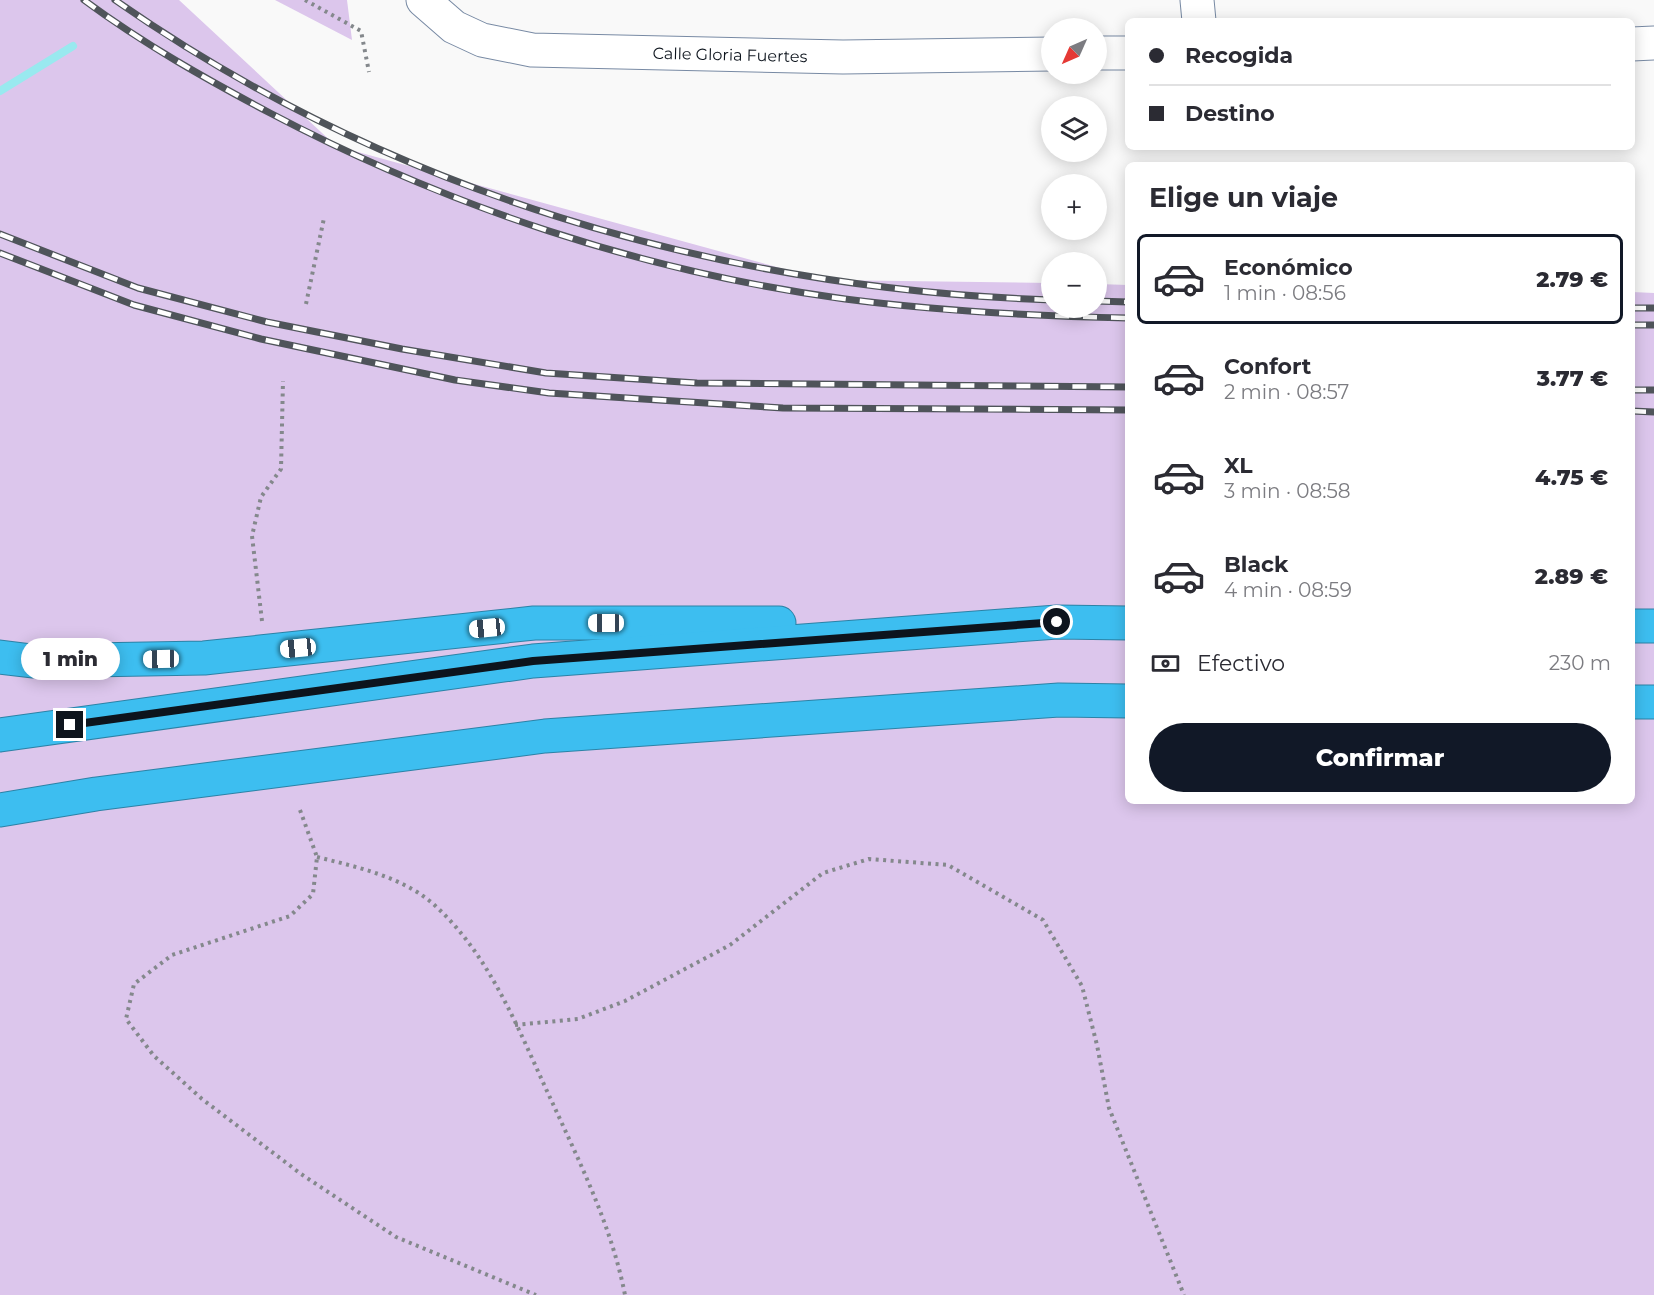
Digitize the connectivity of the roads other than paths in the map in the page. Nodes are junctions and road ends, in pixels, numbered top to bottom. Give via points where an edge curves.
1 (423, 0) edge
2 (1197, 0) edge
3 (1199, 18) edge
4 (1635, 44) edge
5 (1654, 44) edge
6 (1125, 52) edge
7 (1107, 53) edge
8 (1041, 54) edge
9 (1057, 622) junction
10 (1125, 622) edge
11 (1635, 626) edge
12 (1654, 626) edge
13 (0, 657) edge
14 (1125, 701) edge
15 (1635, 702) edge
16 (1654, 702) edge
17 (0, 735) edge
18 (96, 794) junction
19 (0, 810) edge
20 (0, 815) edge

1 - 8 street, Calle Gloria Fuertes via 454,27 482,40 532,50 843,57
2 - 3 street
4 - 5 street
6 - 7 street
9 - 10 highway
9 - 13 highway via 534,623 204,658 32,661
9 - 17 highway via 533,661
11 - 12 highway
14 - 18 highway via 1059,700 545,736
15 - 16 highway
18 - 19 highway
18 - 20 highway

